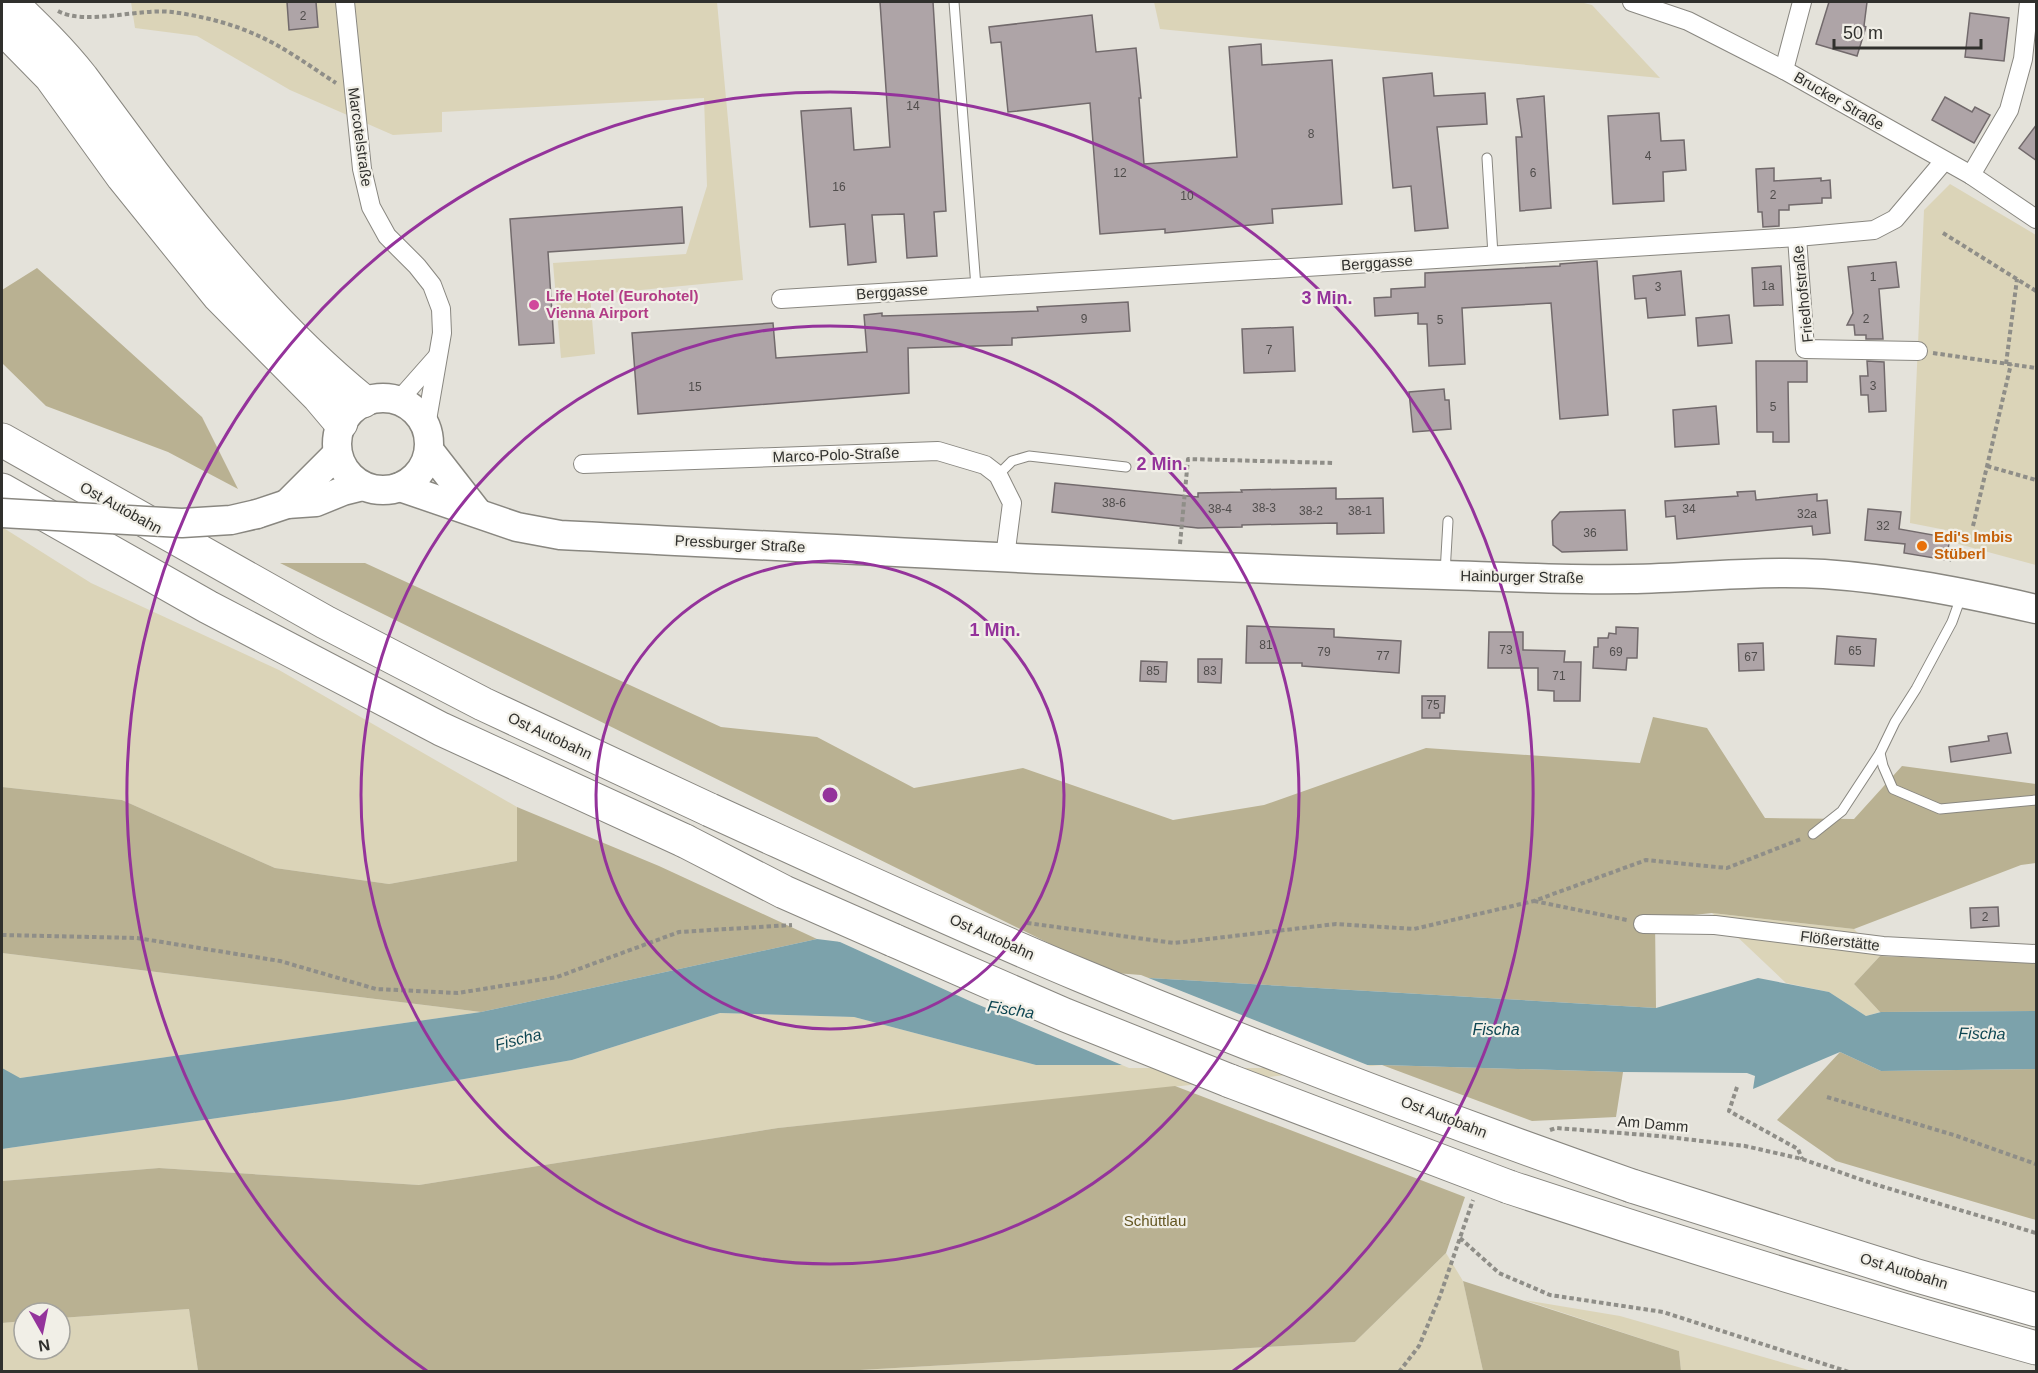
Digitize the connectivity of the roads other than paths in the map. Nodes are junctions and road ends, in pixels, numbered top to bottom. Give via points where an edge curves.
1 (10, 2) edge
2 (345, 2) edge
3 (954, 2) edge
4 (1632, 2) edge
5 (1802, 2) edge
6 (2029, 2) edge
7 (2, 27) edge
8 (1784, 70) junction
9 (1486, 158) dead end
10 (1944, 162) junction
11 (1971, 176) junction
12 (2037, 219) edge
13 (1797, 237) junction
14 (1493, 255) junction
15 (976, 287) junction
16 (781, 299) dead end
17 (1918, 351) road end
18 (437, 357) junction
19 (399, 400) junction
20 (347, 426) junction
21 (427, 438) junction
22 (2, 440) edge
23 (583, 464) dead end
24 (1126, 467) dead end
25 (998, 475) junction
26 (363, 486) junction
27 (400, 487) junction
28 (2, 490) edge
29 (287, 504) junction
30 (2, 513) edge
31 (478, 513) junction
32 (1448, 520) dead end
33 (1005, 557) junction
34 (1445, 575) junction
35 (1963, 592) junction
36 (2037, 609) edge
37 (1880, 753) junction
38 (2037, 800) edge
39 (1813, 834) road end
40 (1643, 924) road end
41 (2037, 954) edge
42 (2037, 1310) edge
43 (2037, 1348) edge

1 - 20 highway via 80,77 220,259 327,372
2 - 18 street, Marcotelstraße via 362,169 371,207 387,236 432,285 441,309
3 - 15 lane
4 - 8 street, Brucker Straße via 1688,21
5 - 8 street
6 - 11 street via 2023,59 2009,110
7 - 20 highway via 51,77 123,177 219,296
8 - 10 street, Brucker Straße
9 - 14 lane
10 - 11 street, Brucker Straße
10 - 13 street, Berggasse via 1894,219 1874,230
11 - 12 street, Brucker Straße
13 - 14 street, Berggasse
13 - 17 street, Friedhofstraße via 1805,349
14 - 15 street, Berggasse
15 - 16 street, Berggasse
18 - 19 street
18 - 21 street, Marcotelstraße
19 - 20 main road via 374,398
19 - 21 main road via 420,415
20 - 26 main road via 346,473
20 - 29 main road
21 - 27 main road via 425,462 411,481
21 - 31 main road
22 - 42 highway, Ost Autobahn, bridge via 325,622 472,699 909,901 1080,975 1632,1186
23 - 25 street, Marco-Polo-Straße via 938,452 986,465
24 - 25 lane via 1029,456 1012,461
25 - 33 street via 1012,502
26 - 27 main road via 382,490
26 - 29 main road via 316,502
27 - 31 main road, Pressburger Straße
28 - 43 highway, bridge via 208,607 441,729 685,841 784,892 1065,1015 1509,1188 1897,1309
29 - 30 main road, bridge via 231,520 182,524
31 - 33 main road, Pressburger Straße via 517,527 560,535
32 - 34 lane
33 - 34 main road, Hainburger Straße
34 - 35 main road, Hainburger Straße via 1632,579 1729,573 1820,574
35 - 36 main road, Hainburger Straße
35 - 37 lane via 1952,622
37 - 38 lane via 1893,789 1940,809
37 - 39 lane via 1842,812
40 - 41 street, Flößerstätte via 1715,925 1883,946

